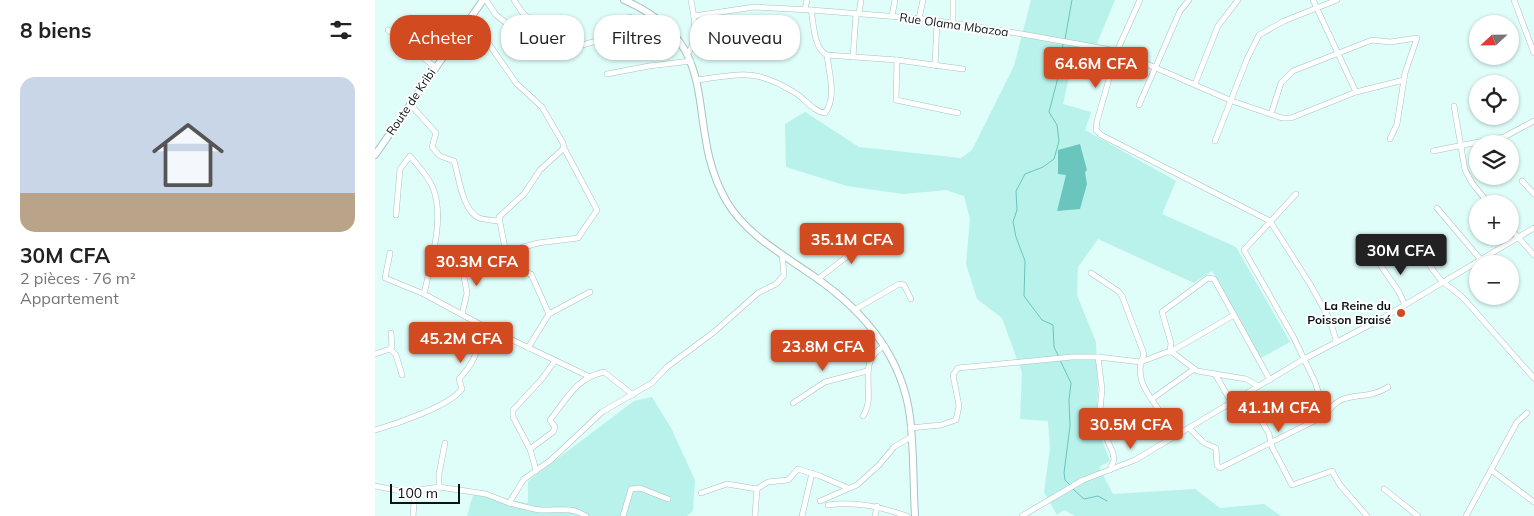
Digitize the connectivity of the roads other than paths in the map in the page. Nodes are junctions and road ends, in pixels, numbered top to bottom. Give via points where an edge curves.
1 (485, 0) edge
2 (514, 0) edge
3 (624, 0) edge
4 (691, 0) edge
5 (807, 0) edge
6 (861, 0) edge
7 (895, 0) edge
8 (923, 0) edge
9 (953, 0) edge
10 (1140, 0) edge
11 (1189, 0) edge
12 (1238, 0) edge
13 (1313, 0) edge
14 (1337, 0) edge
15 (1514, 0) edge
16 (805, 9) junction
17 (1317, 9) junction
18 (811, 10) junction
19 (857, 14) junction
20 (472, 15) edge
21 (651, 15) edge
22 (694, 15) edge
23 (701, 15) edge
24 (893, 16) junction
25 (919, 19) junction
26 (937, 21) junction
27 (953, 24) junction
28 (388, 30) dead end
29 (680, 43) edge
30 (491, 47) edge
31 (690, 49) edge
32 (1117, 51) junction
33 (1337, 52) junction
34 (688, 53) junction
35 (1534, 53) edge
36 (827, 55) junction
37 (853, 57) junction
38 (440, 60) edge
39 (897, 60) junction
40 (691, 61) junction
41 (935, 66) junction
42 (435, 67) junction
43 (1157, 68) junction
44 (963, 69) dead end
45 (607, 74) dead end
46 (697, 80) junction
47 (1404, 80) junction
48 (1195, 84) junction
49 (1356, 92) junction
50 (1232, 101) junction
51 (410, 104) junction
52 (1139, 105) dead end
53 (1454, 106) dead end
54 (958, 113) dead end
55 (1271, 114) junction
56 (1534, 121) edge
57 (1390, 139) dead end
58 (1215, 141) dead end
59 (1461, 147) junction
60 (564, 148) junction
61 (1433, 151) dead end
62 (375, 155) edge
63 (1522, 181) dead end
64 (1296, 194) dead end
65 (1534, 194) edge
66 (1482, 195) edge
67 (1437, 208) dead end
68 (396, 215) dead end
69 (499, 221) junction
70 (1270, 221) junction
71 (1534, 228) edge
72 (869, 234) dead end
73 (1519, 237) edge
74 (1519, 239) edge
75 (1506, 245) edge
76 (1414, 247) dead end
77 (506, 252) junction
78 (390, 254) dead end
79 (782, 254) junction
80 (1477, 255) edge
81 (1489, 255) edge
82 (1534, 255) edge
83 (486, 258) dead end
84 (1377, 260) dead end
85 (1469, 267) edge
86 (1091, 273) dead end
87 (818, 279) junction
88 (1443, 282) junction
89 (590, 292) dead end
90 (424, 294) junction
91 (911, 300) dead end
92 (1405, 305) junction
93 (857, 309) junction
94 (461, 314) junction
95 (549, 314) junction
96 (1234, 315) junction
97 (484, 327) junction
98 (391, 333) dead end
99 (1336, 340) junction
100 (885, 346) junction
101 (527, 348) junction
102 (389, 349) junction
103 (1170, 352) junction
104 (375, 354) edge
105 (1098, 357) junction
106 (1304, 359) junction
107 (555, 361) junction
108 (1141, 362) junction
109 (1193, 370) junction
110 (867, 371) junction
111 (1215, 374) junction
112 (402, 375) dead end
113 (587, 376) junction
114 (1534, 378) edge
115 (1270, 380) junction
116 (1258, 386) junction
117 (1388, 387) dead end
118 (633, 394) junction
119 (1246, 394) junction
120 (1152, 399) junction
121 (1234, 401) junction
122 (793, 403) dead end
123 (1527, 413) dead end
124 (1326, 415) junction
125 (863, 416) dead end
126 (910, 428) junction
127 (1189, 428) junction
128 (375, 430) edge
129 (911, 437) junction
130 (1165, 439) junction
131 (1271, 441) junction
132 (445, 443) dead end
133 (530, 449) junction
134 (535, 470) junction
135 (1110, 470) junction
136 (1491, 470) junction
137 (812, 473) junction
138 (375, 486) edge
139 (439, 487) junction
140 (757, 488) junction
141 (848, 488) junction
142 (1384, 489) dead end
143 (415, 491) junction
144 (701, 493) dead end
145 (668, 500) dead end
146 (820, 501) dead end
147 (509, 502) junction
148 (1534, 502) edge
149 (828, 505) dead end
150 (877, 506) junction
151 (413, 516) edge
152 (586, 516) edge
153 (623, 516) edge
154 (755, 516) edge
155 (802, 516) edge
156 (875, 516) edge
157 (907, 516) edge
158 (915, 516) edge
159 (1022, 516) edge
160 (1367, 516) edge
161 (1418, 516) edge
162 (1466, 516) edge

1 - 2 street via 528,47 540,50 548,44 549,38
1 - 20 main road, Route de Kribi
3 - 21 main road
4 - 22 street
5 - 16 street
6 - 19 street
7 - 24 street
8 - 25 street
9 - 27 street
10 - 32 street
11 - 43 street via 1180,11
12 - 48 street via 1217,26
13 - 17 street
14 - 17 street
15 - 35 street
16 - 18 street, Rue Olama Mbazoa
16 - 23 street, Rue Olama Mbazoa via 749,8
17 - 33 street
17 - 50 street via 1284,21 1259,35
18 - 19 street, Rue Olama Mbazoa
18 - 36 street via 817,42
19 - 24 street, Rue Olama Mbazoa
19 - 37 street
24 - 25 street, Rue Olama Mbazoa
25 - 26 street, Rue Olama Mbazoa
26 - 27 street, Rue Olama Mbazoa
26 - 41 street
27 - 32 street, Rue Olama Mbazoa
28 - 42 street
29 - 34 main road
30 - 60 street via 516,83 542,107
31 - 34 street
32 - 43 street, Rue Olama Mbazoa
32 - 70 street via 1096,130
33 - 47 street via 1372,40 1389,42 1417,38
33 - 49 street
33 - 55 street via 1285,77
34 - 40 main road
36 - 37 street
36 - 46 street via 832,94 830,107 825,113 779,83 757,74
37 - 39 street
38 - 42 main road, Route de Kribi
39 - 41 street
39 - 54 street via 897,100
40 - 45 street
40 - 46 main road
41 - 44 street
42 - 51 main road, Route de Kribi
43 - 48 street, Rue Olama Mbazoa
43 - 52 street
46 - 79 main road via 708,151 719,186 742,222
47 - 49 street, Rue Olama Mbazoa
47 - 57 street via 1400,110
48 - 50 street, Rue Olama Mbazoa
49 - 55 street, Rue Olama Mbazoa via 1291,118
50 - 55 street, Rue Olama Mbazoa
50 - 58 street
51 - 62 main road, Route de Kribi
51 - 69 street via 436,132 431,147 440,156 454,161 458,182 471,210 480,218
53 - 59 street
56 - 59 street via 1504,137
59 - 61 street
59 - 66 street via 1467,177
60 - 69 street via 540,170 524,194 502,212
60 - 77 street via 597,210 578,238 538,243
63 - 65 street
64 - 70 street
67 - 80 street
68 - 90 street via 400,169 410,156 433,188 438,207 439,228
69 - 77 street
70 - 99 street via 1330,320
70 - 106 street via 1245,250
71 - 73 street
72 - 87 street
74 - 82 street
75 - 81 street
76 - 88 street via 1426,257
77 - 95 street via 509,269 527,271 535,279
78 - 90 street via 385,278
79 - 87 main road
79 - 118 street via 784,274 776,284 758,293 652,383
83 - 94 street via 462,266 467,292
84 - 92 street
85 - 88 street
86 - 108 street via 1122,296 1144,354
87 - 93 main road
88 - 92 street
88 - 114 street via 1454,288
89 - 95 street
90 - 94 street
91 - 93 street via 904,285 899,284
92 - 99 street
93 - 100 main road
94 - 97 street
95 - 101 street
96 - 103 street
96 - 103 street via 1214,279 1208,278 1162,312 1171,343
96 - 115 street
97 - 101 street
97 - 128 street via 475,360 459,379 460,392 410,419
98 - 102 street via 392,346
99 - 106 street
100 - 110 street via 875,352
100 - 126 main road via 906,398
101 - 107 street
102 - 104 street
102 - 112 street via 396,355
103 - 108 street
103 - 109 street
105 - 108 street
105 - 126 street via 958,368 953,375 959,406 956,420
105 - 135 street via 1102,389 1099,421 1113,453
106 - 115 street
106 - 124 street
107 - 113 street
107 - 133 street via 513,410 513,417
108 - 120 street via 1142,386
109 - 111 street
109 - 120 street
110 - 122 street via 825,382
110 - 125 street
111 - 116 street via 1246,379
111 - 121 street
113 - 118 street via 604,372
113 - 133 street via 550,420 555,427 553,432
115 - 116 street
116 - 119 street
117 - 124 street via 1378,394 1341,400 1331,405
118 - 134 street via 602,412 551,460
119 - 121 street
119 - 131 street
120 - 130 street via 1167,426
121 - 127 street
123 - 136 street via 1517,422
124 - 131 street
126 - 129 main road
127 - 130 street
127 - 131 street via 1204,443 1216,448 1220,468
129 - 141 street via 894,447 857,485
129 - 158 main road
130 - 135 street via 1135,460
131 - 160 street via 1293,485 1332,471
132 - 139 street
133 - 134 street
134 - 147 street via 524,479
135 - 159 street via 1070,486
136 - 148 street
136 - 162 street
137 - 140 street via 798,470 788,480 768,482
137 - 141 street
137 - 155 street
138 - 143 street
139 - 143 street
139 - 147 street via 487,494
140 - 144 street via 727,484
140 - 154 street
141 - 146 street
142 - 161 street
143 - 151 street
145 - 153 street via 640,488 631,488
147 - 152 street via 540,510 566,509
149 - 150 street via 848,502
150 - 156 street
150 - 157 street

